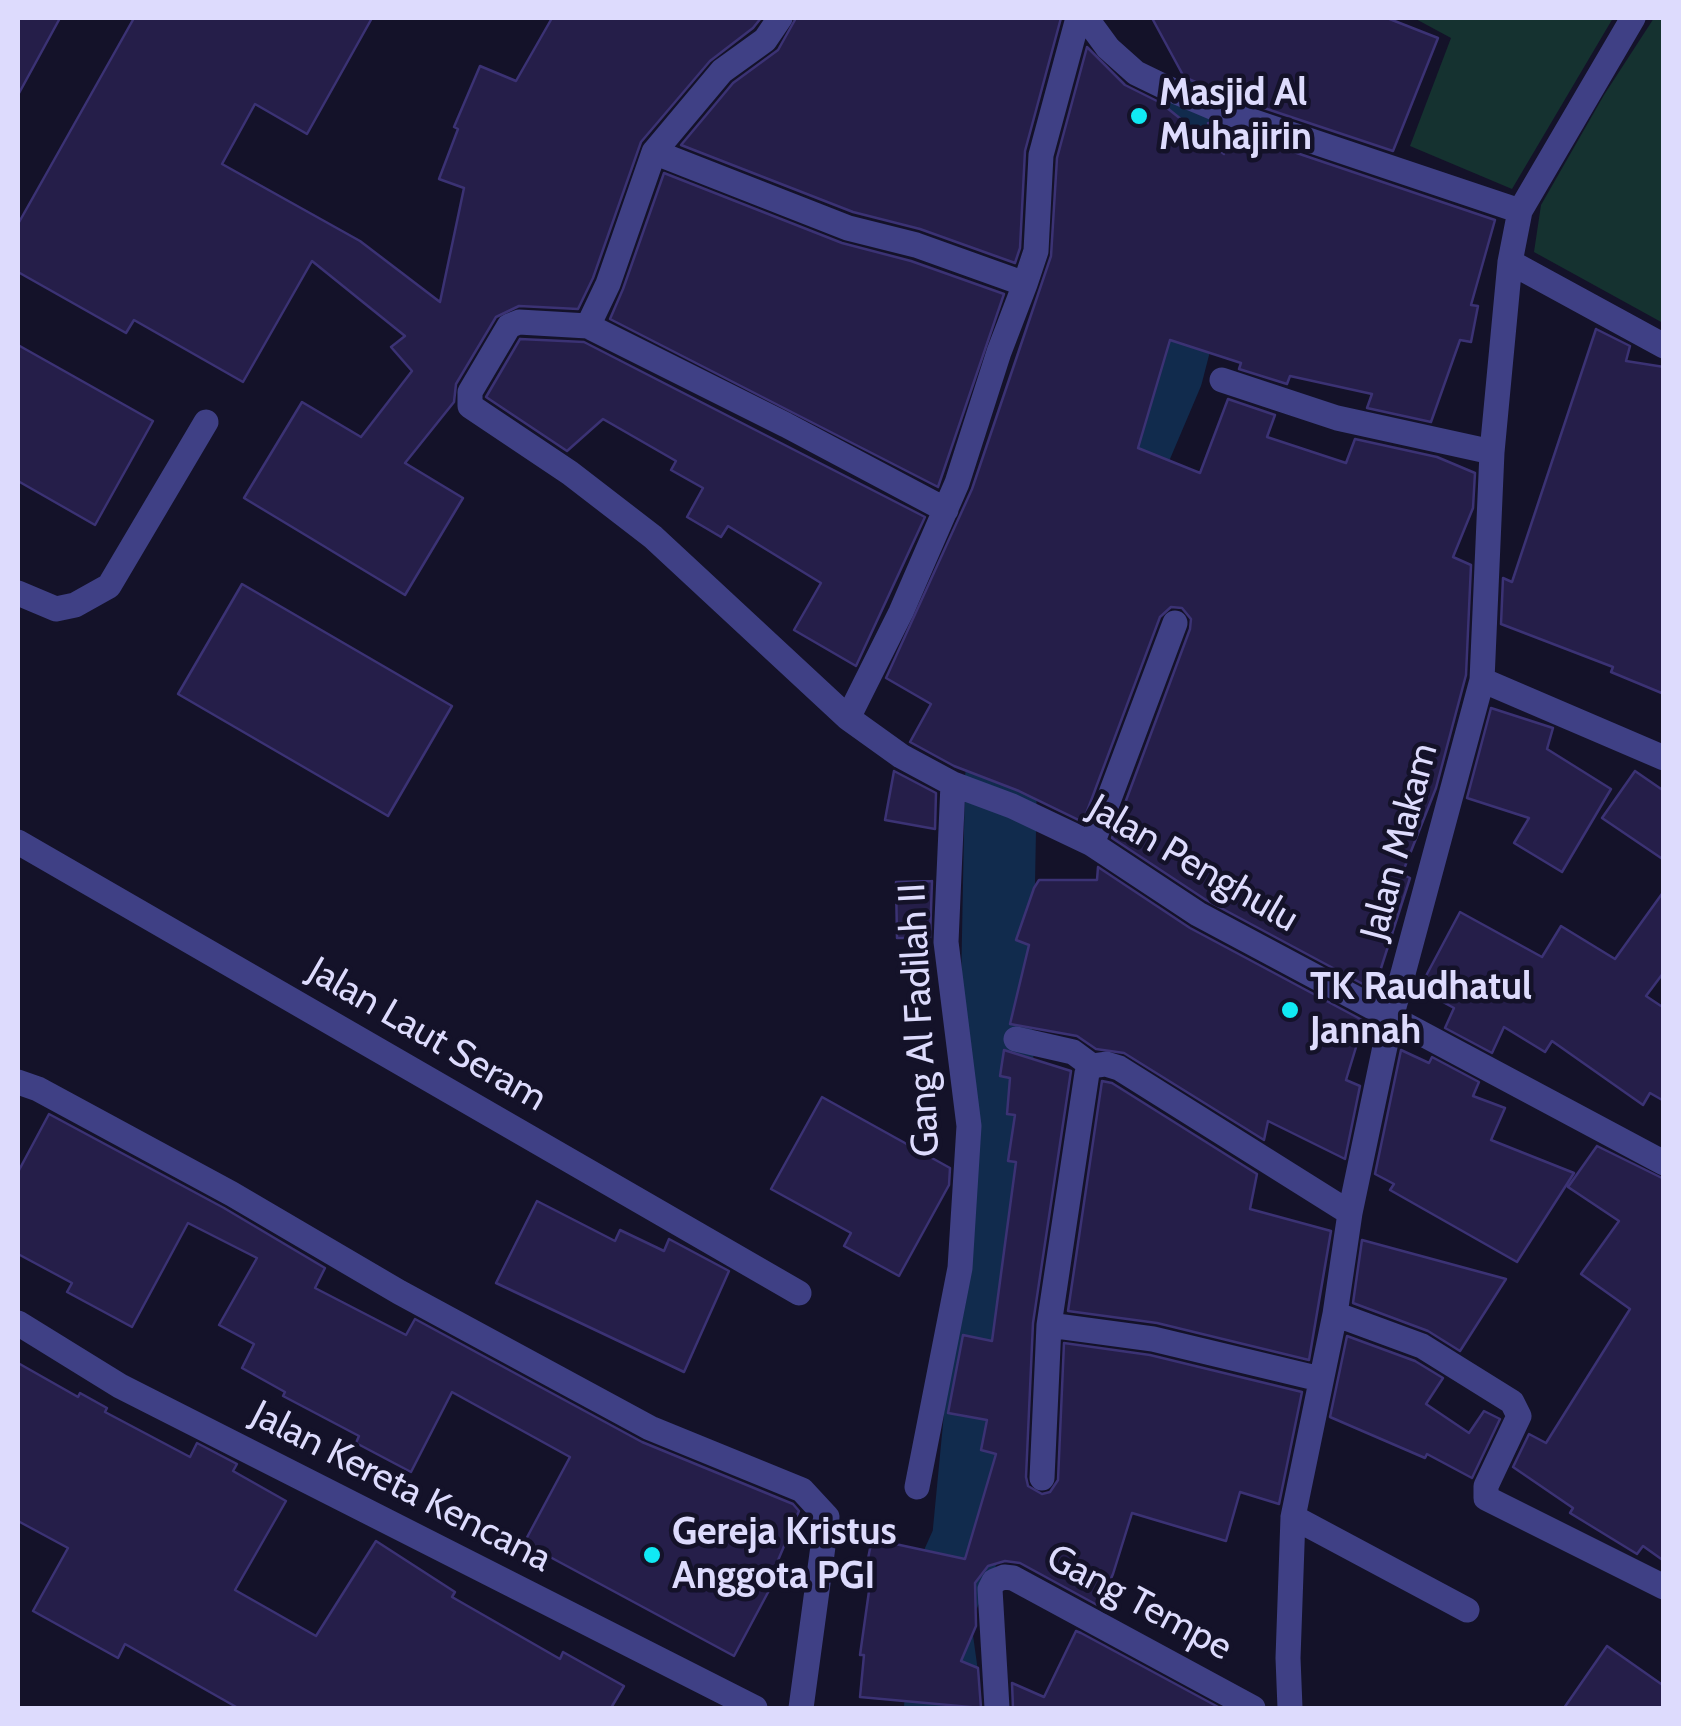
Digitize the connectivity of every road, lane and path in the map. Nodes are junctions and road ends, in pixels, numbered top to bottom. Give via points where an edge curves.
1 (780, 18) edge
2 (1078, 18) edge
3 (1086, 18) edge
4 (1634, 18) edge
5 (654, 152) junction
6 (1520, 211) junction
7 (1510, 262) junction
8 (1025, 284) junction
9 (588, 326) junction
10 (1664, 346) edge
11 (1222, 380) dead end
12 (206, 422) dead end
13 (1492, 452) junction
14 (946, 510) junction
15 (18, 593) edge
16 (1175, 623) dead end
17 (1482, 680) junction
18 (848, 718) junction
19 (1664, 758) edge
20 (953, 784) junction
21 (18, 842) edge
22 (1092, 844) junction
23 (1391, 1018) junction
24 (1016, 1039) dead end
25 (1092, 1066) junction
26 (18, 1082) edge
27 (1664, 1163) edge
28 (1350, 1213) junction
29 (799, 1293) dead end
30 (1335, 1314) junction
31 (18, 1323) edge
32 (1048, 1325) junction
33 (1320, 1379) junction
34 (1042, 1478) dead end
35 (916, 1487) dead end
36 (1293, 1516) junction
37 (1664, 1587) edge
38 (1467, 1610) dead end
39 (755, 1708) edge
40 (801, 1708) edge
41 (997, 1708) edge
42 (1253, 1708) edge
43 (1290, 1708) edge

1 - 5 street via 765,40 722,72
2 - 8 street via 1041,155 1036,251
3 - 6 street via 1136,73 1167,88
4 - 6 street, Jalan Makam
5 - 8 street via 848,228
5 - 9 street
6 - 7 street, Jalan Makam
7 - 10 street
7 - 13 street, Jalan Makam
8 - 14 street
9 - 14 street
9 - 18 street, Jalan Penghulu via 509,326 470,392 470,406 653,538
11 - 13 street via 1337,418
12 - 15 street via 109,586 56,609
13 - 17 street, Jalan Makam
14 - 18 street
16 - 22 street
17 - 19 street
17 - 23 street, Jalan Makam
18 - 20 street, Jalan Penghulu
20 - 22 street, Jalan Penghulu
20 - 35 street, Gang Al Fadilah II via 946,942 969,1126 960,1268
21 - 29 street, Jalan Laut Seram
22 - 23 street, Jalan Penghulu via 1198,914
23 - 27 street, Jalan Penghulu
23 - 28 street, Jalan Makam
24 - 25 street via 1073,1052
25 - 28 street via 1119,1068
25 - 32 street
26 - 40 street via 650,1428 802,1490 826,1518
28 - 30 street, Jalan Makam
30 - 33 street, Jalan Makam
30 - 37 street via 1422,1346 1512,1402 1519,1416 1486,1498
31 - 39 street, Jalan Kereta Kencana via 120,1386
32 - 33 street via 1153,1339
32 - 34 street
33 - 36 street, Jalan Makam
36 - 38 street
36 - 43 street, Jalan Makam
41 - 42 street, Gang Tempe via 990,1589 994,1581 1013,1578

